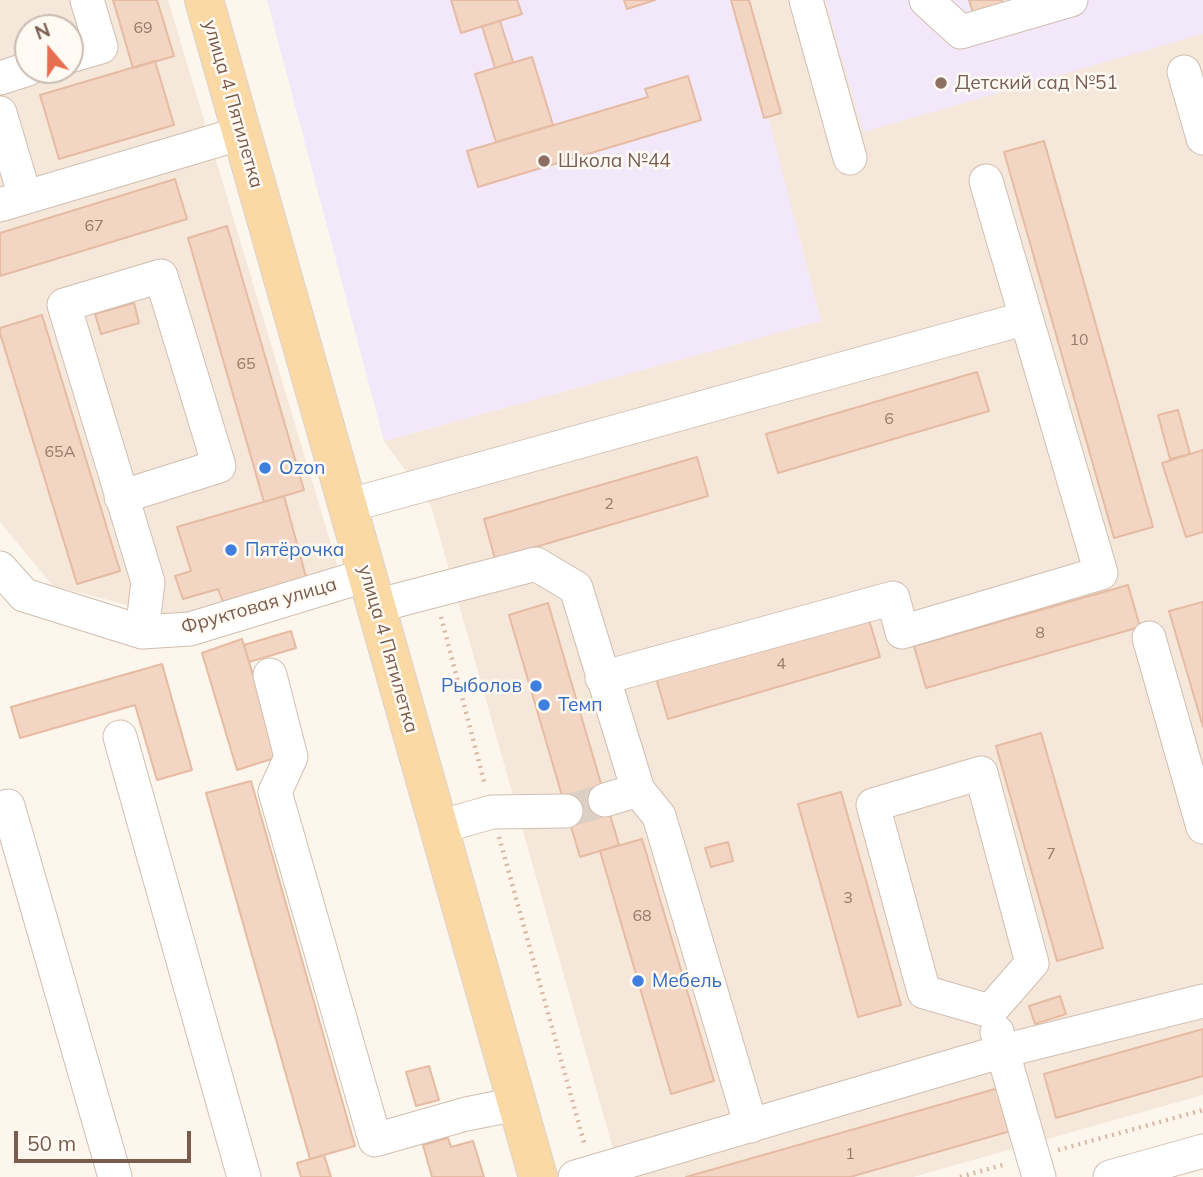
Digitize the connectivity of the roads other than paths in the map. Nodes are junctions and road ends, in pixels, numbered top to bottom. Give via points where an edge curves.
1 (87, 0) edge
2 (204, 0) edge
3 (806, 0) edge
4 (926, 0) edge
5 (1071, 0) edge
6 (84, 52) edge
7 (1184, 72) dead end
8 (0, 113) edge
9 (242, 132) junction
10 (1203, 138) edge
11 (850, 158) dead end
12 (986, 181) dead end
13 (13, 201) edge
14 (1027, 318) junction
15 (121, 497) junction
16 (347, 506) junction
17 (0, 568) edge
18 (371, 590) junction
19 (142, 632) junction
20 (1149, 638) dead end
21 (270, 675) dead end
22 (602, 678) junction
23 (120, 737) dead end
24 (638, 790) junction
25 (606, 800) tunnel mouth
26 (8, 806) dead end
27 (566, 811) tunnel mouth
28 (439, 827) junction
29 (1203, 827) edge
30 (1203, 1001) edge
31 (990, 1011) junction
32 (1003, 1051) junction
33 (517, 1104) junction
34 (751, 1126) junction
35 (1203, 1151) edge
36 (1036, 1167) edge
37 (1155, 1171) edge
38 (583, 1175) edge
39 (115, 1177) edge
40 (244, 1177) edge
41 (538, 1177) edge
42 (1110, 1177) edge

1 - 6 street via 101,47
2 - 9 main road, улица 4 Пятилетка
3 - 11 street
4 - 5 street via 961,32
7 - 10 street
8 - 13 street
9 - 13 street
9 - 16 main road, улица 4 Пятилетка
12 - 14 street
14 - 16 street
14 - 22 street via 1101,573 902,632 893,598
15 - 15 street via 64,304 161,276 219,466
15 - 19 street via 148,582
16 - 18 main road, улица 4 Пятилетка
17 - 19 street, Фруктовая улица via 24,595
18 - 19 street, Фруктовая улица via 190,629
18 - 22 street, Фруктовая улица via 434,591 536,564 576,588
18 - 28 main road, улица 4 Пятилетка
20 - 29 street
21 - 33 street via 291,757 275,792 375,1140
22 - 24 street, Фруктовая улица
23 - 40 street
24 - 25 street
24 - 34 street via 659,816
26 - 39 street
27 - 28 street via 492,812
28 - 33 main road, улица 4 Пятилетка
30 - 32 street
31 - 31 street via 1032,963 981,773 873,805 924,992
31 - 32 street
32 - 34 street
32 - 36 street
33 - 41 main road, улица 4 Пятилетка
34 - 38 street
35 - 37 street
37 - 42 street

